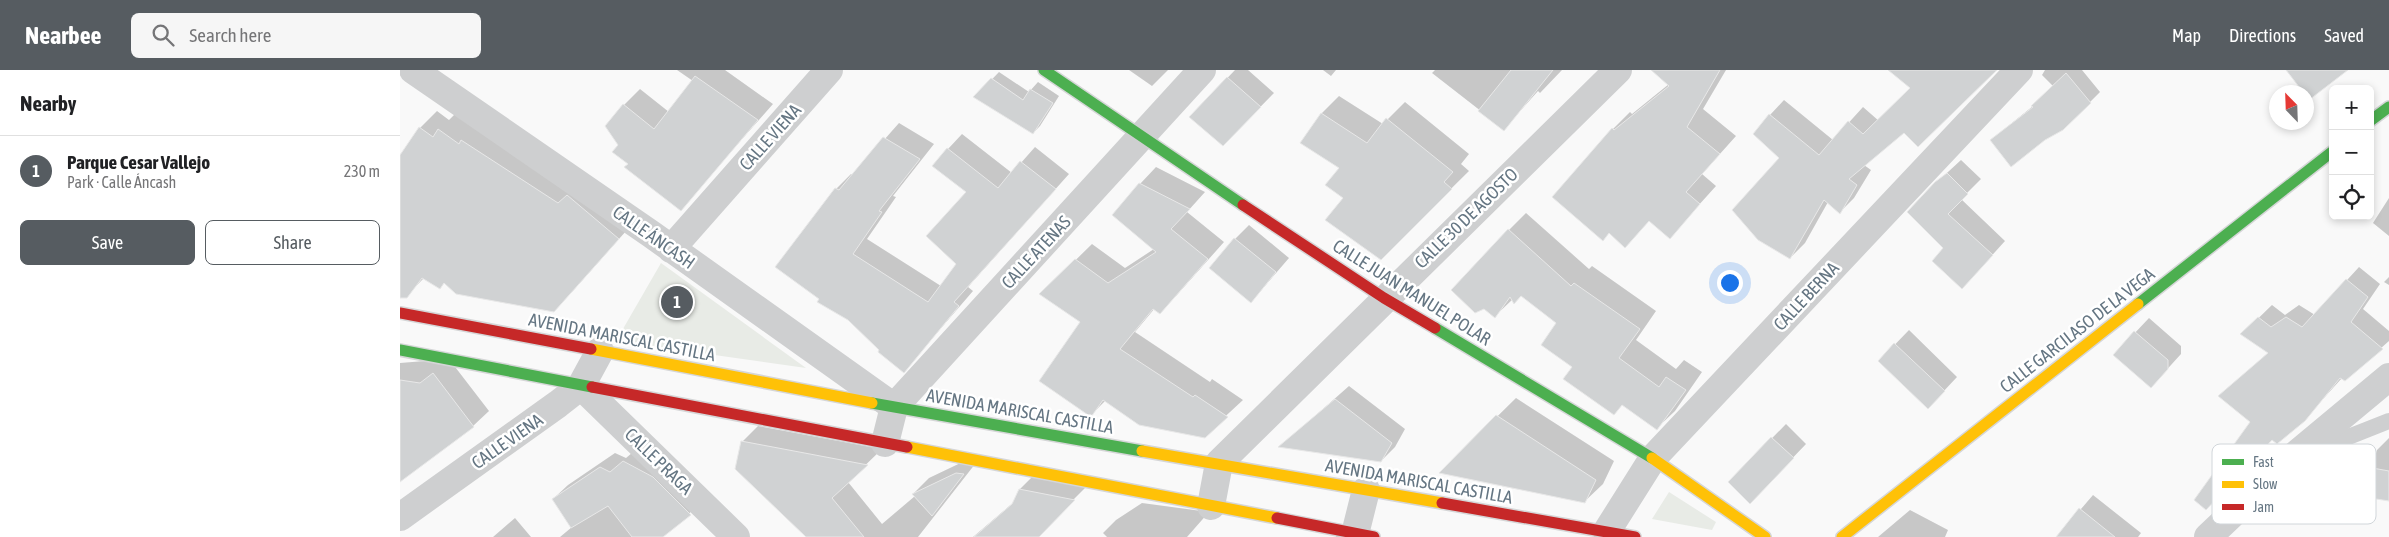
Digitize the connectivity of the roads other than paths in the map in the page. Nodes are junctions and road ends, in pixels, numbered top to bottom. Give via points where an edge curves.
1 (413, 70) edge
2 (829, 70) edge
3 (1044, 70) edge
4 (1202, 70) edge
5 (1618, 70) edge
6 (2019, 70) edge
7 (2389, 107) edge
8 (2374, 119) edge
9 (1141, 137) junction
10 (2329, 154) edge
11 (671, 249) junction
12 (1384, 298) junction
13 (400, 313) edge
14 (400, 350) edge
15 (600, 352) junction
16 (2389, 377) edge
17 (581, 386) junction
18 (894, 407) junction
19 (2386, 424) edge
20 (885, 443) junction
21 (2308, 444) edge
22 (2333, 444) edge
23 (1653, 458) junction
24 (1219, 463) junction
25 (1366, 490) junction
26 (1211, 506) junction
27 (400, 517) edge
28 (2222, 524) edge
29 (1607, 531) junction
30 (1359, 536) edge
31 (736, 537) edge
32 (1635, 537) edge
33 (1765, 537) edge
34 (1842, 537) edge
35 (2208, 537) edge

1 - 11 street, CALLE ÁNCASH
2 - 11 street, CALLE VIENA
3 - 9 main road, CALLE JUAN MANUEL POLAR
4 - 9 street, CALLE ATENAS
5 - 12 street, CALLE 30 DE AGOSTO
6 - 23 street, CALLE BERNA
7 - 8 main road
9 - 12 main road, CALLE JUAN MANUEL POLAR
9 - 18 street, CALLE ATENAS
10 - 34 main road, CALLE GARCILASO DE LA VEGA
11 - 18 street, CALLE ÁNCASH
12 - 23 main road, CALLE JUAN MANUEL POLAR
12 - 24 street, CALLE 30 DE AGOSTO
13 - 15 main road, AVENIDA MARISCAL CASTILLA
14 - 17 main road
15 - 17 street, CALLE VIENA
15 - 18 main road, AVENIDA MARISCAL CASTILLA
16 - 21 street
17 - 20 main road
17 - 27 street, CALLE VIENA
17 - 31 street, CALLE PRAGA
18 - 20 street, CALLE ATENAS
18 - 24 main road, AVENIDA MARISCAL CASTILLA
19 - 22 lane
20 - 26 main road
23 - 29 street, CALLE BERNA
23 - 33 main road, CALLE JUAN MANUEL POLAR
24 - 25 main road, AVENIDA MARISCAL CASTILLA
24 - 26 street
25 - 29 main road, AVENIDA MARISCAL CASTILLA
25 - 30 street
26 - 30 main road
28 - 35 street
29 - 32 main road, AVENIDA MARISCAL CASTILLA

